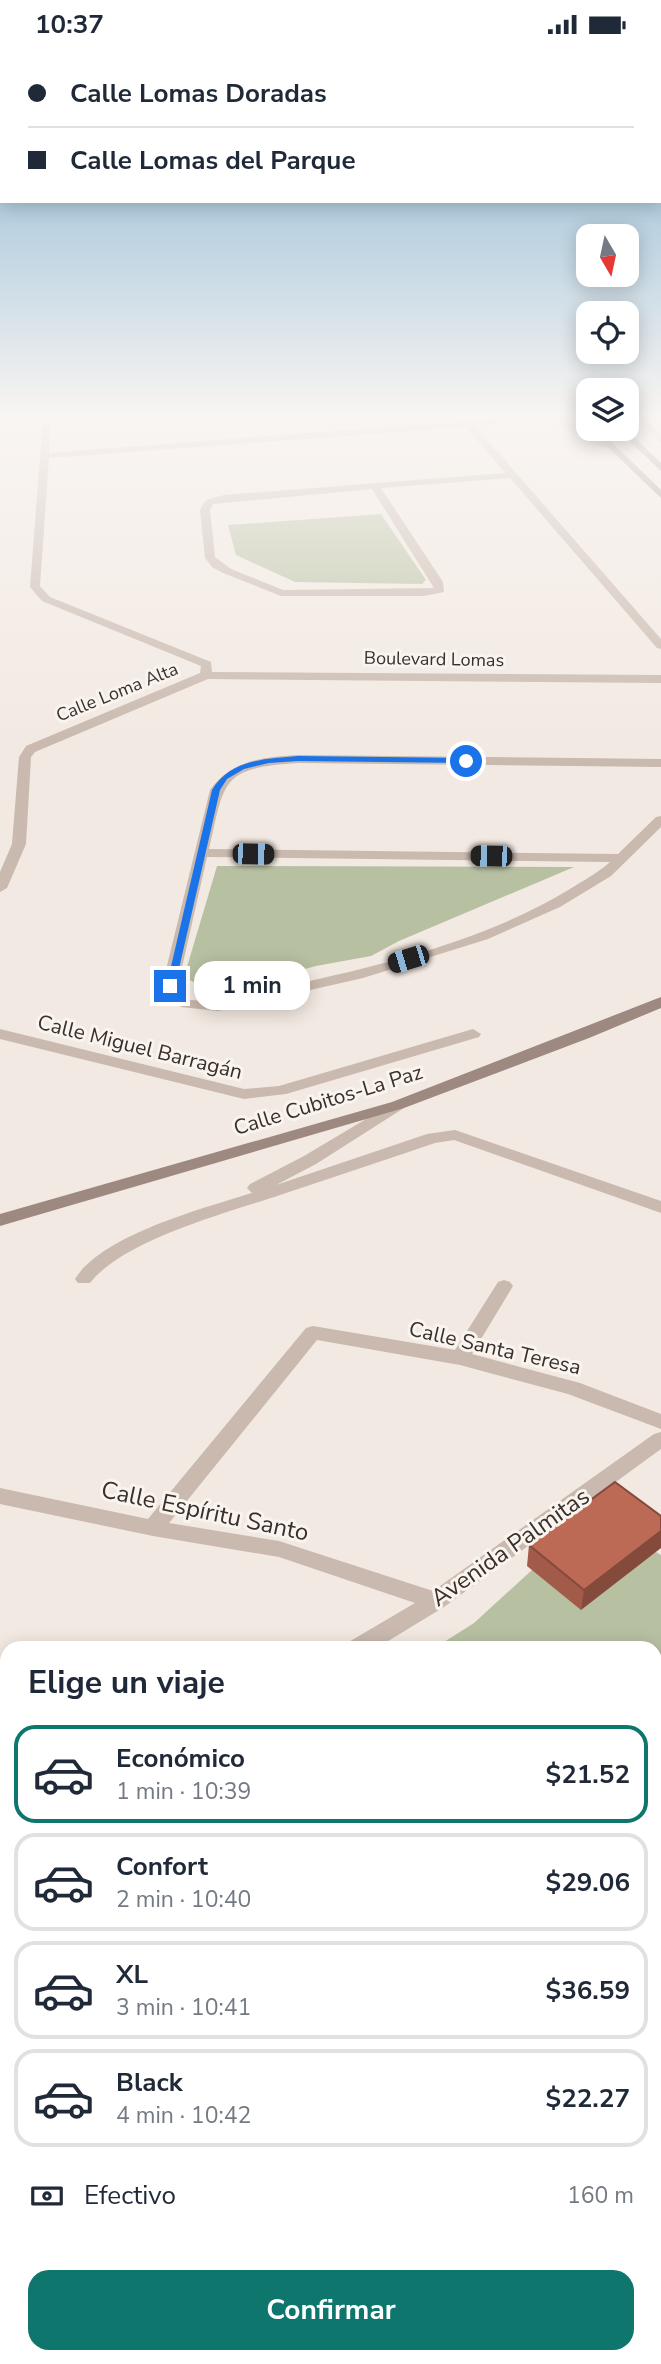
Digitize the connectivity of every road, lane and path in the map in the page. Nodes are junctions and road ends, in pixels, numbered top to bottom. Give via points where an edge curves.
1 (40, 527) edge
2 (207, 527) edge
3 (402, 527) edge
4 (557, 527) edge
5 (661, 646) edge
6 (206, 669) junction
7 (661, 669) edge
8 (661, 679) edge
9 (661, 764) edge
10 (661, 820) edge
11 (200, 853) junction
12 (623, 858) junction
13 (0, 888) edge
14 (661, 1002) edge
15 (0, 1034) edge
16 (473, 1034) dead end
17 (398, 1105) junction
18 (661, 1207) edge
19 (209, 1213) junction
20 (0, 1220) edge
21 (84, 1279) dead end
22 (504, 1286) dead end
23 (460, 1359) junction
24 (661, 1422) edge
25 (661, 1439) edge
26 (0, 1496) edge
27 (153, 1528) junction
28 (436, 1601) junction
29 (368, 1641) edge

1 - 6 street, Calle Loma Alta via 35,587 46,599
2 - 3 street via 210,558 227,572 281,593 440,590
4 - 5 street
6 - 7 street, Boulevard Lomas
6 - 8 street, Boulevard Lomas
6 - 13 street, Calle Loma Alta via 30,749 25,757 19,844
9 - 11 street via 269,761 223,777
10 - 12 street
11 - 12 street
11 - 12 street via 170,986 186,1004 218,1006 358,975 484,936 555,904
14 - 17 main road, Calle Cubitos-La Paz
15 - 16 street, Calle Miguel Barragán via 244,1094 281,1091
17 - 19 street via 310,1160
17 - 20 main road, Calle Cubitos-La Paz
18 - 19 street via 455,1135 433,1138
19 - 21 street via 115,1252 89,1268
22 - 23 street
23 - 24 street, Calle Santa Teresa via 573,1388
23 - 27 street, Calle Santa Teresa via 313,1333
25 - 28 street, Avenida Palmitas
26 - 27 street, Calle Espíritu Santo
27 - 28 street, Calle Espíritu Santo via 279,1549
28 - 29 street, Avenida Palmitas

